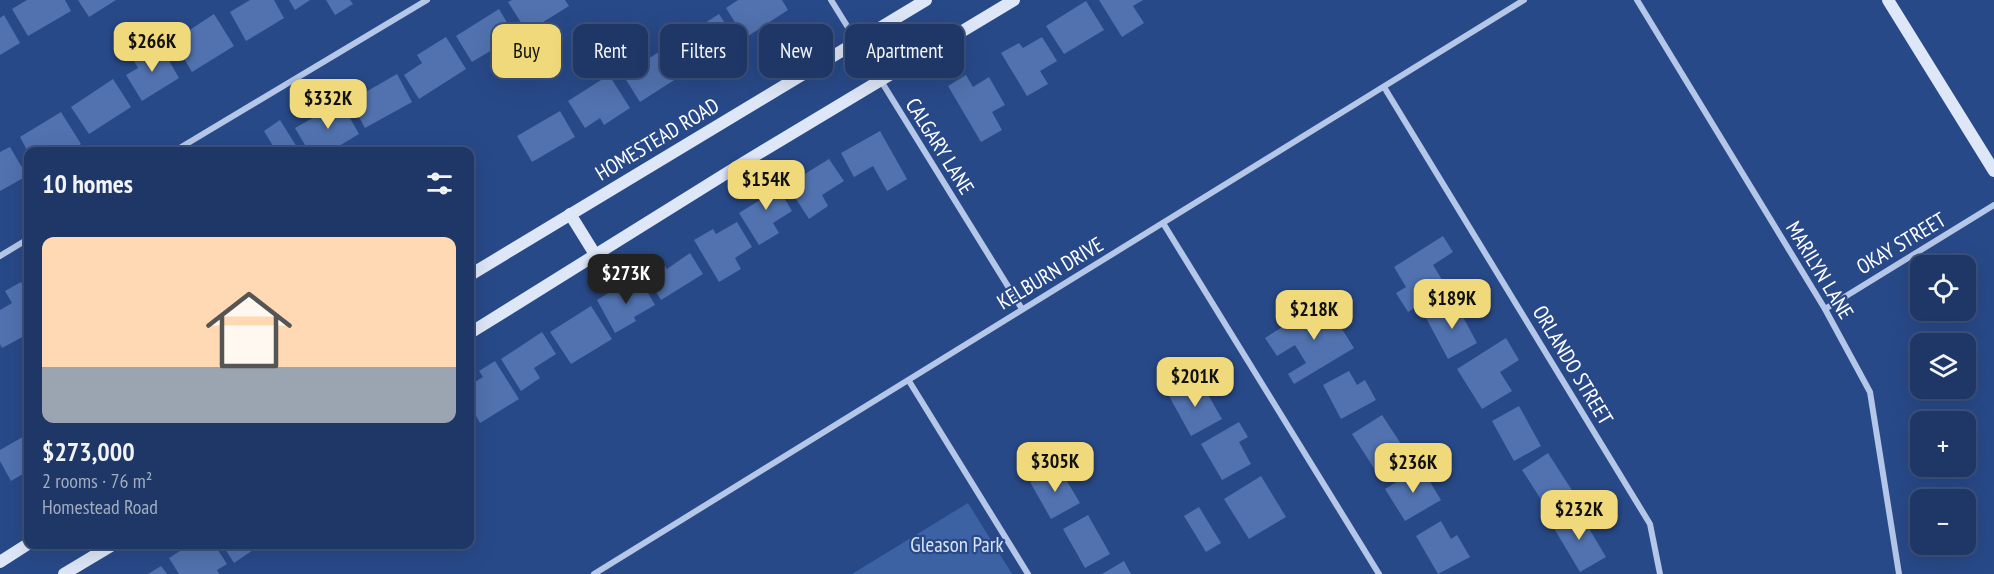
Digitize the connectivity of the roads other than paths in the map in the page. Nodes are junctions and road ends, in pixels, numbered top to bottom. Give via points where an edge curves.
1 (426, 0) edge
2 (831, 0) edge
3 (926, 0) edge
4 (1014, 0) edge
5 (1524, 0) edge
6 (1637, 0) edge
7 (1888, 0) edge
8 (845, 24) edge
9 (886, 24) edge
10 (845, 49) edge
11 (879, 80) junction
12 (1384, 87) junction
13 (181, 147) edge
14 (1994, 171) edge
15 (1994, 205) edge
16 (570, 214) junction
17 (1163, 223) junction
18 (24, 241) edge
19 (0, 256) edge
20 (596, 256) junction
21 (474, 272) edge
22 (1022, 309) junction
23 (1825, 309) junction
24 (474, 331) edge
25 (909, 381) junction
26 (24, 547) edge
27 (106, 549) edge
28 (0, 562) edge
29 (64, 574) edge
30 (594, 574) edge
31 (1028, 574) edge
32 (1378, 574) edge
33 (1660, 574) edge
34 (1899, 574) edge

1 - 13 street
2 - 8 street, CALGARY LANE
3 - 9 main road, HOMESTEAD ROAD
4 - 11 main road
5 - 12 street, KELBURN DRIVE
6 - 23 street, MARILYN LANE
7 - 14 main road
10 - 16 main road, HOMESTEAD ROAD
11 - 20 main road
11 - 22 street, CALGARY LANE
12 - 17 street, KELBURN DRIVE
12 - 33 street, ORLANDO STREET via 1650,524
15 - 23 street, OKAY STREET
16 - 20 main road
16 - 21 main road, HOMESTEAD ROAD
17 - 22 street, KELBURN DRIVE
17 - 32 street
18 - 19 street
20 - 24 main road
22 - 25 street, KELBURN DRIVE
23 - 34 street, MARILYN LANE via 1870,392
25 - 30 street, KELBURN DRIVE
25 - 31 street
26 - 28 main road
27 - 29 main road

